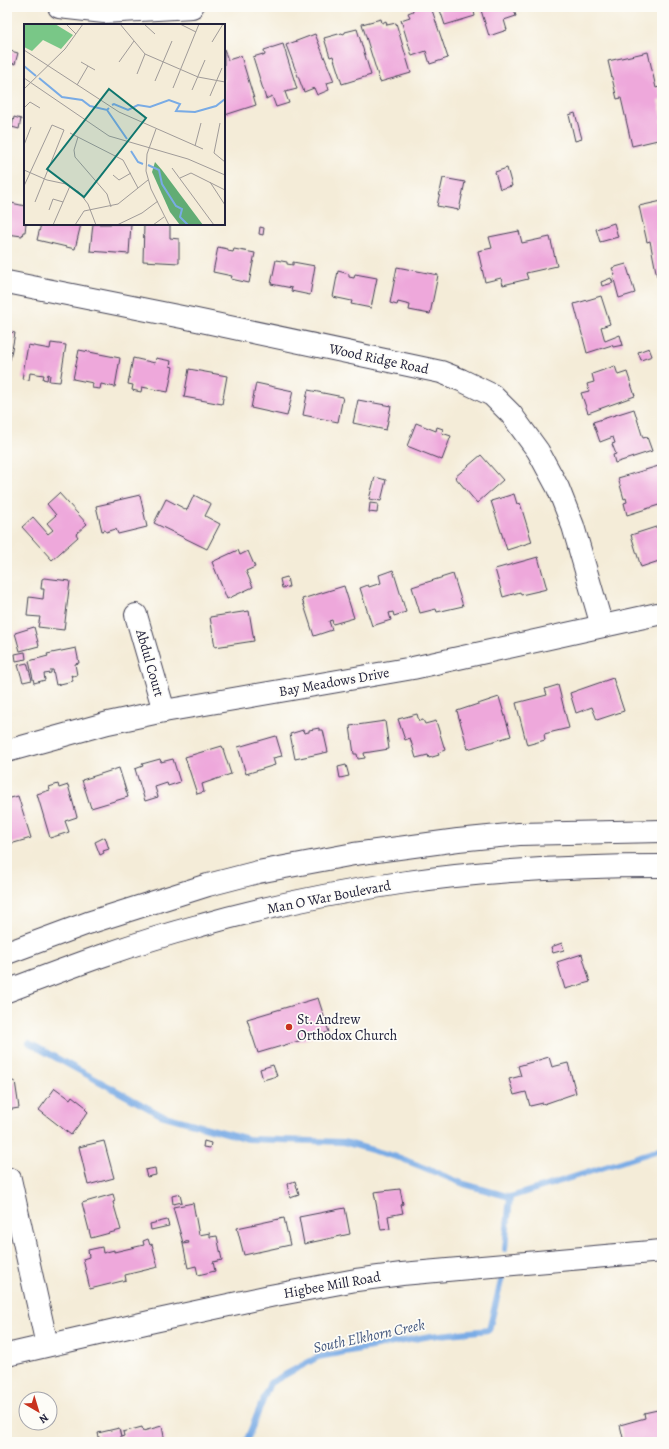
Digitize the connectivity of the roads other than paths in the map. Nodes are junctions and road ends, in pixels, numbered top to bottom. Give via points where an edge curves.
1 (58, 7) edge
2 (192, 7) edge
3 (7, 282) edge
4 (662, 614) edge
5 (136, 615) dead end
6 (602, 626) junction
7 (164, 710) junction
8 (7, 751) edge
9 (662, 831) edge
10 (662, 866) edge
11 (7, 954) edge
12 (7, 991) edge
13 (10, 1179) dead end
14 (662, 1251) edge
15 (47, 1345) junction
16 (7, 1355) edge

1 - 2 street via 104,12
3 - 6 street, Wood Ridge Road via 441,372 492,395 511,414 538,451 558,488 573,526
4 - 6 street, Bay Meadows Drive
5 - 7 street, Abdul Court
6 - 7 street, Bay Meadows Drive via 413,668
7 - 8 street, Bay Meadows Drive
9 - 11 street via 519,834 458,840 354,854 258,872 88,923
10 - 12 street, Man O War Boulevard via 474,874 400,883 325,897 256,911 136,944
13 - 15 street
14 - 15 street, Higbee Mill Road via 356,1280 262,1297
15 - 16 street, Higbee Mill Road

